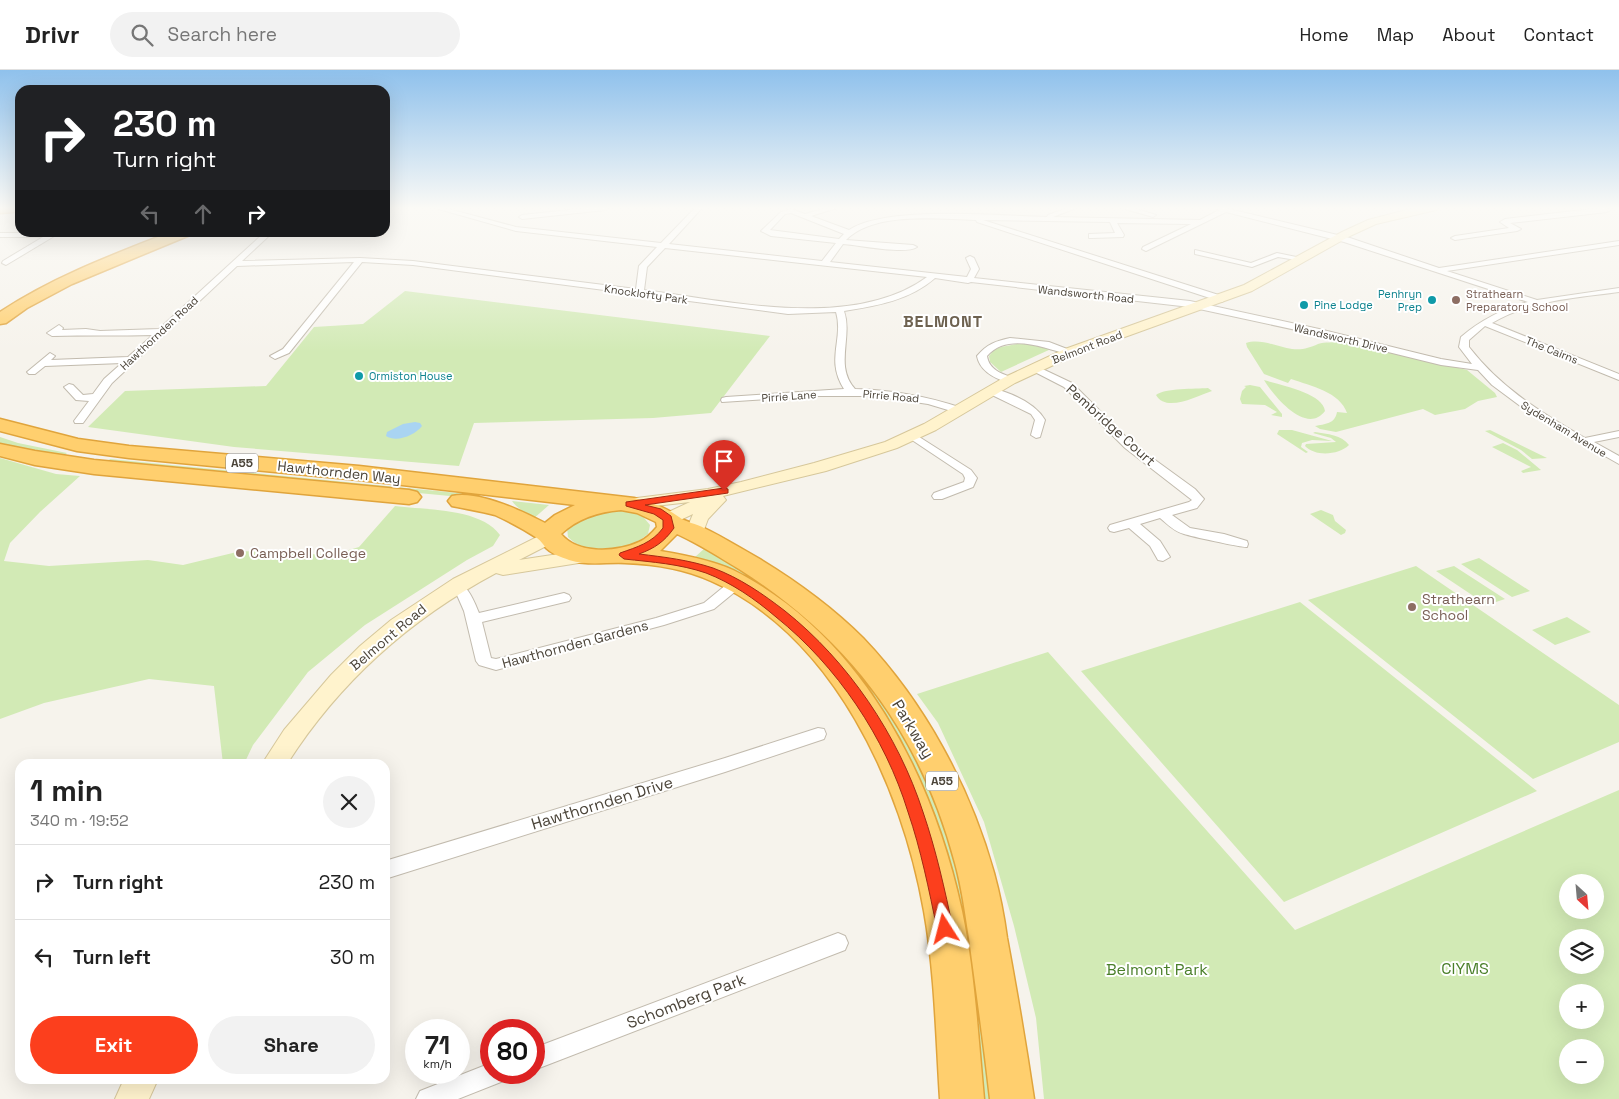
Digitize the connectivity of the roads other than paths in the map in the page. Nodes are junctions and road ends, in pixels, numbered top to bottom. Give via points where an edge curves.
1 (17, 256) edge
2 (107, 256) edge
3 (126, 256) edge
4 (244, 256) edge
5 (652, 256) edge
6 (752, 256) edge
7 (830, 256) edge
8 (1086, 256) edge
9 (1215, 256) edge
10 (1274, 256) edge
11 (1283, 256) edge
12 (1307, 256) edge
13 (1397, 256) edge
14 (1528, 256) edge
15 (970, 258) dead end
16 (1302, 259) junction
17 (360, 260) junction
18 (6, 263) dead end
19 (235, 264) junction
20 (824, 264) junction
21 (1438, 269) junction
22 (932, 277) junction
23 (968, 281) junction
24 (1619, 290) edge
25 (640, 293) junction
26 (1222, 299) junction
27 (1535, 302) junction
28 (0, 305) edge
29 (1200, 306) junction
30 (839, 308) junction
31 (0, 319) edge
32 (1485, 323) junction
33 (59, 328) dead end
34 (160, 332) junction
35 (1070, 352) junction
36 (52, 354) dead end
37 (275, 356) dead end
38 (130, 360) junction
39 (44, 363) junction
40 (1034, 368) junction
41 (1481, 368) junction
42 (32, 372) dead end
43 (1619, 377) edge
44 (1010, 380) junction
45 (69, 388) dead end
46 (992, 391) junction
47 (852, 392) junction
48 (95, 397) junction
49 (726, 400) dead end
50 (958, 410) junction
51 (79, 421) dead end
52 (0, 425) edge
53 (1619, 434) edge
54 (1036, 435) dead end
55 (913, 436) junction
56 (1584, 441) junction
57 (0, 450) edge
58 (1619, 461) edge
59 (734, 490) junction
60 (938, 496) dead end
61 (625, 504) junction
62 (1162, 514) junction
63 (668, 520) junction
64 (1131, 524) junction
65 (1114, 528) dead end
66 (695, 531) junction
67 (548, 536) junction
68 (1242, 544) dead end
69 (624, 555) junction
70 (585, 556) junction
71 (1163, 557) dead end
72 (480, 574) junction
73 (737, 583) junction
74 (456, 586) junction
75 (564, 598) dead end
76 (473, 619) junction
77 (818, 734) dead end
78 (278, 759) edge
79 (390, 868) edge
80 (838, 943) dead end
81 (545, 1055) edge
82 (480, 1079) edge
83 (139, 1084) edge
84 (132, 1099) edge
85 (428, 1099) edge
86 (962, 1099) edge
87 (1012, 1099) edge

1 - 18 street
2 - 28 highway via 58,275
3 - 31 highway via 63,282
4 - 19 street, Hawthornden Road
5 - 25 street via 643,266
6 - 20 street, Wandsworth Road
7 - 20 street
8 - 26 street
9 - 10 street via 1252,265
11 - 16 street
12 - 16 main road, Belmont Road
13 - 21 street
14 - 21 street
15 - 23 street via 975,268
16 - 26 main road, Belmont Road via 1266,280
17 - 19 street, Knocklofty Park
17 - 25 street, Knocklofty Park via 413,263
17 - 37 street via 286,351
19 - 34 street, Hawthornden Road
20 - 22 street, Wandsworth Road
21 - 27 street
22 - 23 street, Wandsworth Road
22 - 30 street, Knocklofty Park via 913,290 896,296
23 - 29 street, Wandsworth Road
24 - 27 street, Sydenham Avenue
25 - 30 street, Knocklofty Park via 770,310
26 - 29 main road, Belmont Road
27 - 32 street, Sydenham Avenue
29 - 35 main road, Belmont Road
29 - 41 street, Wandsworth Drive via 1441,362
30 - 47 street via 844,329 839,360 844,382
32 - 41 street, Sydenham Avenue via 1464,339 1464,347
32 - 43 street, The Cairns
33 - 34 street via 52,333
34 - 38 street, Hawthornden Road
35 - 40 main road, Belmont Road
35 - 44 street via 1028,340 988,348 982,356 984,363 993,372
36 - 39 street
38 - 39 street
38 - 48 street, Hawthornden Road
39 - 42 street
40 - 44 main road, Belmont Road
40 - 62 street, Pembridge Court via 1068,385 1129,446 1198,499 1193,505
41 - 56 street, Sydenham Avenue via 1524,406
44 - 46 main road, Belmont Road
45 - 48 street via 80,398
46 - 50 main road, Belmont Road
46 - 54 street via 1035,412 1040,420
47 - 49 street, Pirrie Lane
47 - 50 street, Pirrie Road via 905,395
48 - 51 street, Hawthornden Road
50 - 55 main road, Belmont Road
52 - 61 highway, Hawthornden Way / A55 via 78,445 129,452 359,473
53 - 56 street
55 - 59 main road, Belmont Road via 858,456
55 - 60 street via 967,472 971,478 969,484
56 - 58 street, Sydenham Avenue
57 - 67 highway, Hawthornden Way / A55 via 94,467 468,502 502,510
59 - 61 main road, Belmont Road
59 - 63 main road, Belmont Road
59 - 66 main road via 708,507
61 - 63 highway, A55 via 658,512
61 - 67 highway, A55 via 602,504 578,511 559,523
62 - 64 street, Pembridge Court
62 - 68 street via 1186,531
63 - 66 highway, Parkway / A55
63 - 69 highway, A55 via 669,528 661,538 649,547
64 - 65 street, Pembridge Court
64 - 71 street via 1155,544
66 - 87 highway, Parkway / A55 via 765,572 828,619 855,646 910,717 953,804 971,855 997,988
67 - 70 highway, A55 via 565,550
67 - 72 main road, Belmont Road
69 - 70 highway, A55
69 - 73 highway, A55 via 683,563
70 - 72 main road, Belmont Road
72 - 74 main road, Belmont Road
73 - 76 street, Hawthornden Gardens via 709,606 496,665 484,660
73 - 86 highway, A55 via 806,634 831,661 854,691 897,765 915,810 943,911
74 - 76 street, Hawthornden Gardens via 472,611
74 - 78 main road, Belmont Road via 373,646 340,678
75 - 76 street
77 - 79 street, Hawthornden Drive
80 - 81 street, Schomberg Park
82 - 85 street
83 - 84 main road

